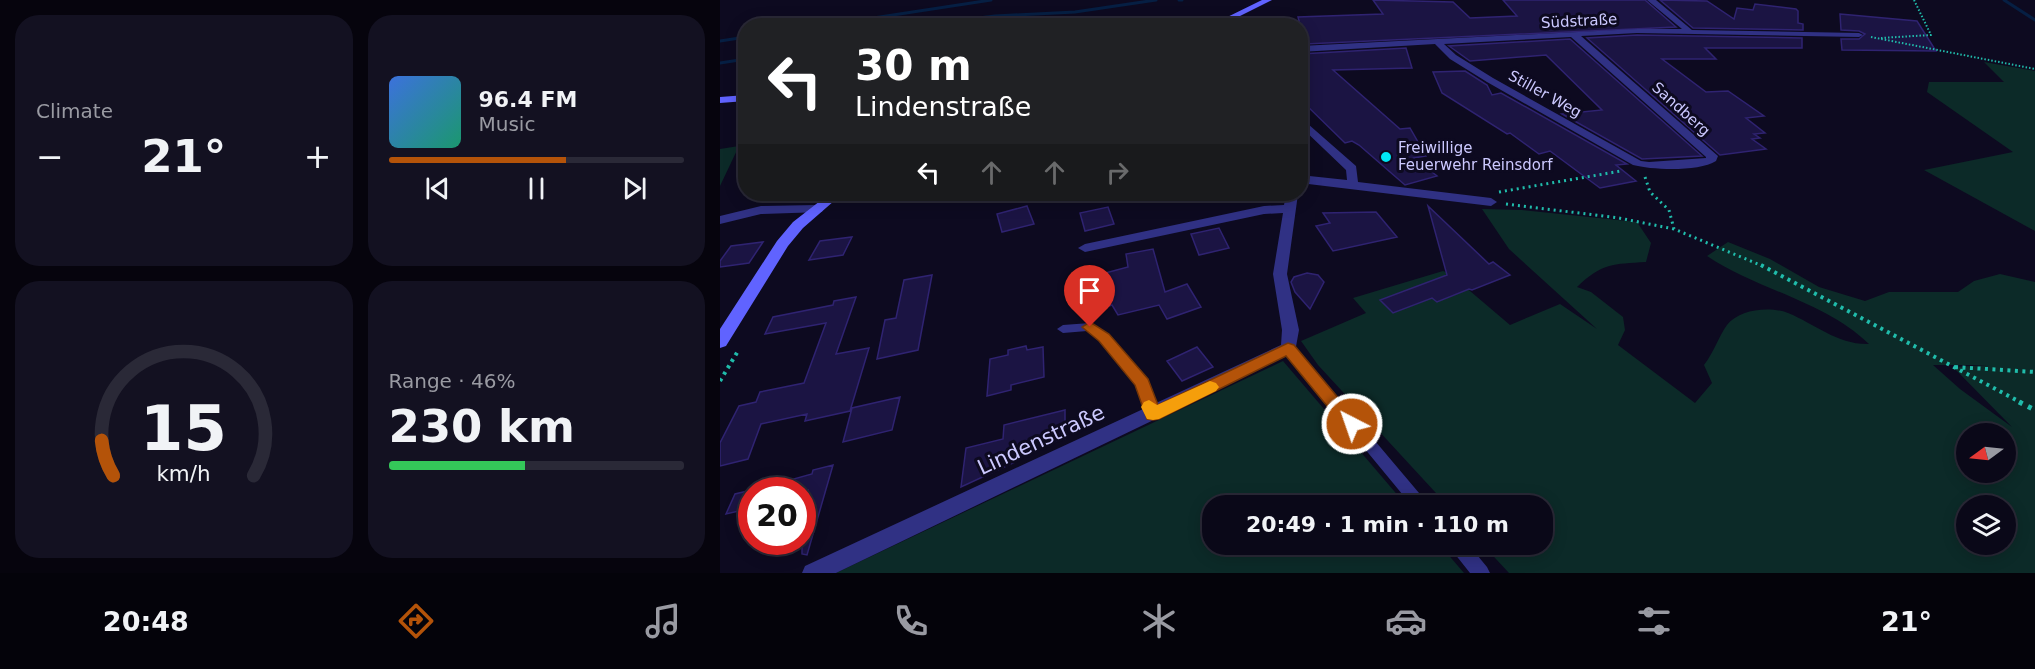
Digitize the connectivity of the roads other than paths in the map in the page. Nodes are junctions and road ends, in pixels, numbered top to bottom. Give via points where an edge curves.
1 (1268, 0) edge
2 (1652, 0) edge
3 (1230, 18) edge
4 (1689, 31) junction
5 (1859, 34) road end
6 (1574, 35) junction
7 (1437, 42) junction
8 (1308, 49) edge
9 (738, 99) edge
10 (720, 100) edge
11 (1308, 128) edge
12 (1642, 165) joint
13 (1308, 179) edge
14 (1351, 184) junction
15 (1494, 197) road end
16 (827, 201) edge
17 (1291, 201) edge
18 (817, 209) junction
19 (1290, 209) junction
20 (720, 220) edge
21 (1085, 248) dead end
22 (1062, 329) dead end
23 (720, 342) edge
24 (1288, 348) junction
25 (1153, 414) junction
26 (1413, 495) edge
27 (1465, 555) edge
28 (813, 573) edge
29 (1480, 573) edge

1 - 3 street
2 - 4 street
4 - 5 street, Südstraße
4 - 6 street, Südstraße
6 - 7 street, Südstraße
6 - 12 street, Sandberg via 1712,156 1707,162 1693,164
7 - 8 street, Südstraße
7 - 12 street, Stiller Weg via 1496,84
9 - 10 street
11 - 14 street via 1352,169
13 - 14 street
14 - 15 street
16 - 18 street
17 - 19 street
18 - 20 street via 775,208
18 - 23 street via 782,244
19 - 21 street via 1264,210
19 - 24 street via 1280,273 1291,328
22 - 25 lane via 1090,327 1104,338 1142,383
24 - 25 street, Lindenstraße
24 - 26 lane
25 - 28 street, Lindenstraße
27 - 29 lane

